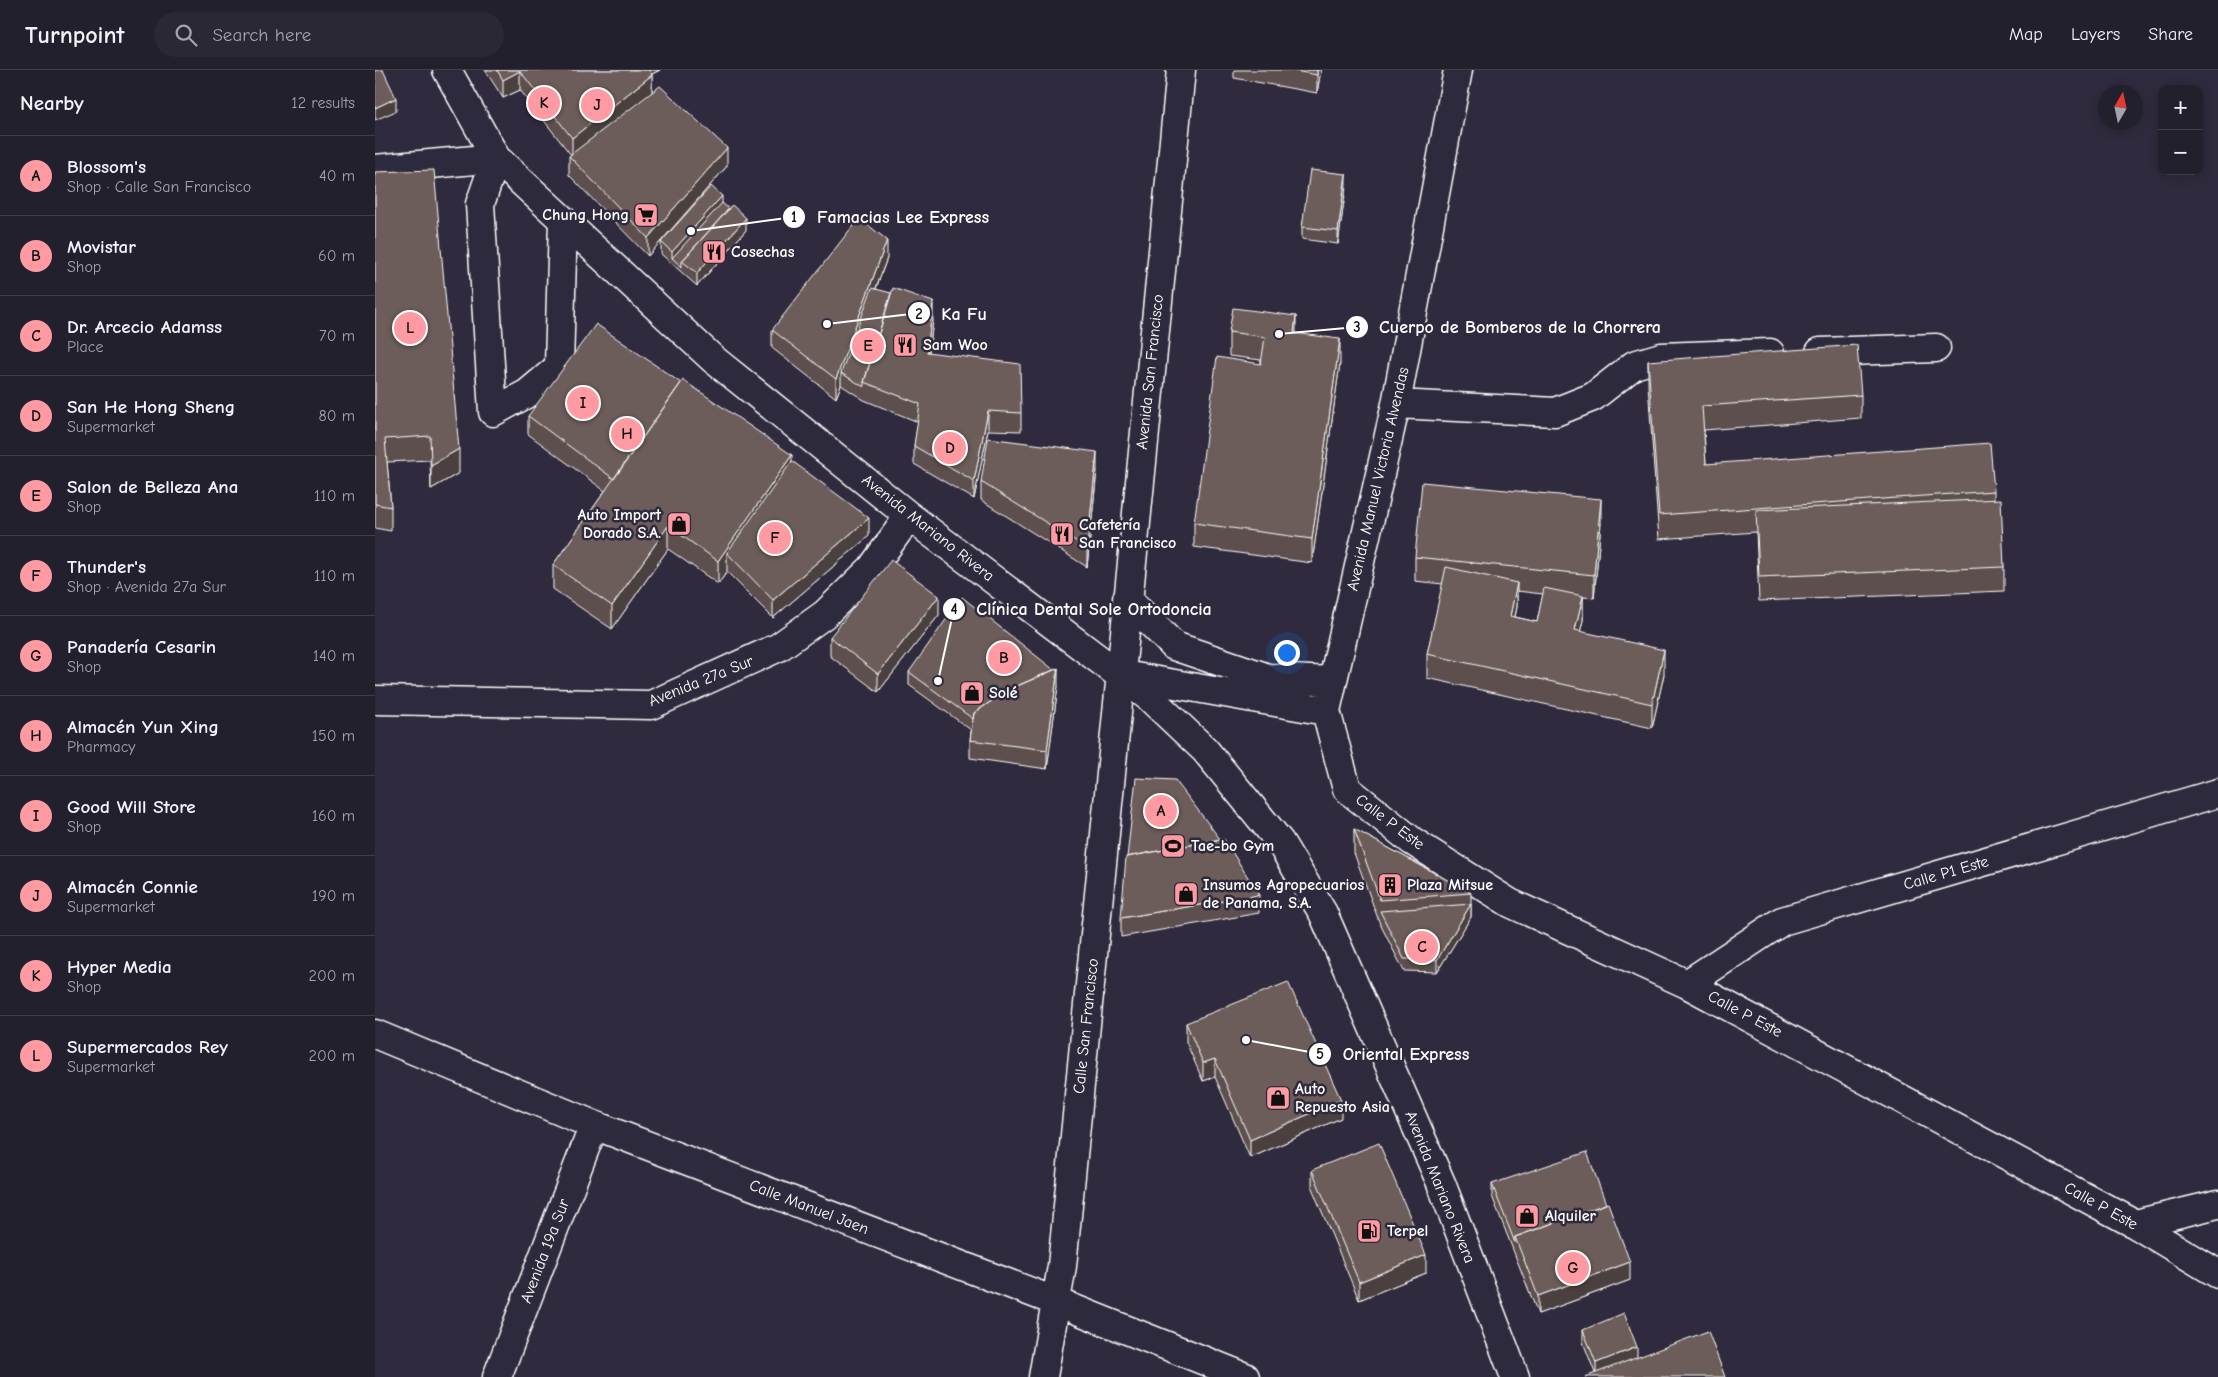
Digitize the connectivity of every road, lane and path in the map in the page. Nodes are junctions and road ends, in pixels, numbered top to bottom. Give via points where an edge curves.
1 (447, 70) edge
2 (1181, 70) edge
3 (1458, 70) edge
4 (496, 158) junction
5 (375, 169) edge
6 (563, 220) junction
7 (1936, 348) dead end
8 (1396, 404) junction
9 (909, 516) junction
10 (1127, 599) junction
11 (1121, 674) junction
12 (1332, 681) junction
13 (375, 700) edge
14 (1326, 711) junction
15 (2218, 793) edge
16 (1687, 984) junction
17 (375, 1034) edge
18 (594, 1125) junction
19 (2218, 1204) edge
20 (2135, 1224) junction
21 (2218, 1274) edge
22 (1057, 1302) junction
23 (497, 1377) edge
24 (1043, 1377) edge
25 (1245, 1377) edge
26 (1515, 1377) edge

1 - 4 street, Avenida Mariano Rivera
2 - 10 street, Avenida San Francisco
3 - 8 street, Avenida Manuel Victoria Alvendas
4 - 5 street
4 - 6 street, Avenida Mariano Rivera
4 - 6 street via 480,204 493,412 528,393 559,367
6 - 9 street, Avenida Mariano Rivera via 713,359
7 - 8 street via 1661,357 1634,366 1593,397 1555,412
8 - 12 street, Avenida Manuel Victoria Alvendas
9 - 11 street, Avenida Mariano Rivera
9 - 13 street, Avenida 27a Sur via 872,568 825,614 779,647 651,705
10 - 11 street, Avenida San Francisco
10 - 12 street via 1174,646 1268,678
11 - 14 street
11 - 22 street, Calle San Francisco
11 - 26 street, Avenida Mariano Rivera via 1205,750 1281,842 1323,913 1441,1183
12 - 14 street, Calle P Este
14 - 16 street, Calle P Este via 1347,789 1412,841 1510,903
15 - 16 street, Calle P1 Este via 1782,922
16 - 20 street, Calle P Este
17 - 18 street, Calle Manuel Jaen
18 - 22 street, Calle Manuel Jaen
18 - 23 street, Avenida 19a Sur
19 - 20 street
20 - 21 street, Calle P Este
22 - 24 street, Calle San Francisco
22 - 25 street, Calle Manuel Jaen

